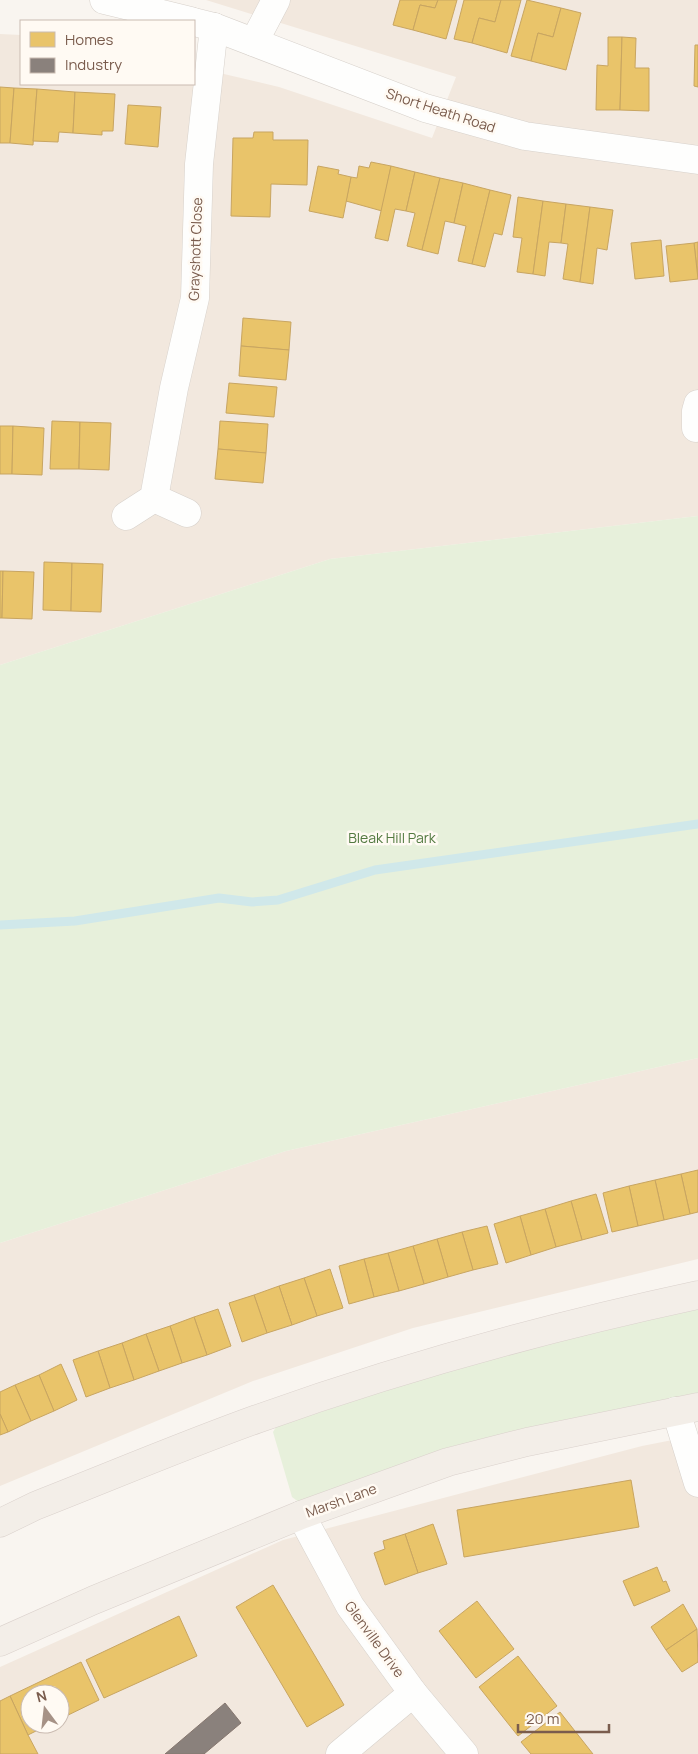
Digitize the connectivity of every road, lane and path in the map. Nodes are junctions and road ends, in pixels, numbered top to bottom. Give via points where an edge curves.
1 (104, 0) edge
2 (276, 0) edge
3 (187, 20) edge
4 (200, 23) edge
5 (254, 42) junction
6 (698, 160) edge
7 (154, 498) junction
8 (187, 513) dead end
9 (126, 516) dead end
10 (698, 1295) edge
11 (687, 1409) edge
12 (698, 1483) edge
13 (301, 1515) junction
14 (0, 1523) edge
15 (0, 1642) edge
16 (414, 1693) junction
17 (340, 1754) edge
18 (464, 1754) edge

1 - 3 street, Short Heath Road
2 - 5 street
4 - 5 street, Short Heath Road
4 - 7 street, Grayshott Close via 195,298
5 - 6 street, Short Heath Road via 425,108 524,136
7 - 8 street
7 - 9 street
10 - 14 main road via 410,1369 257,1419 35,1506
11 - 12 street
11 - 13 main road, Marsh Lane via 448,1462
13 - 15 main road, Marsh Lane
13 - 16 street, Glenville Drive via 350,1606
16 - 17 street
16 - 18 street, Glenville Drive

